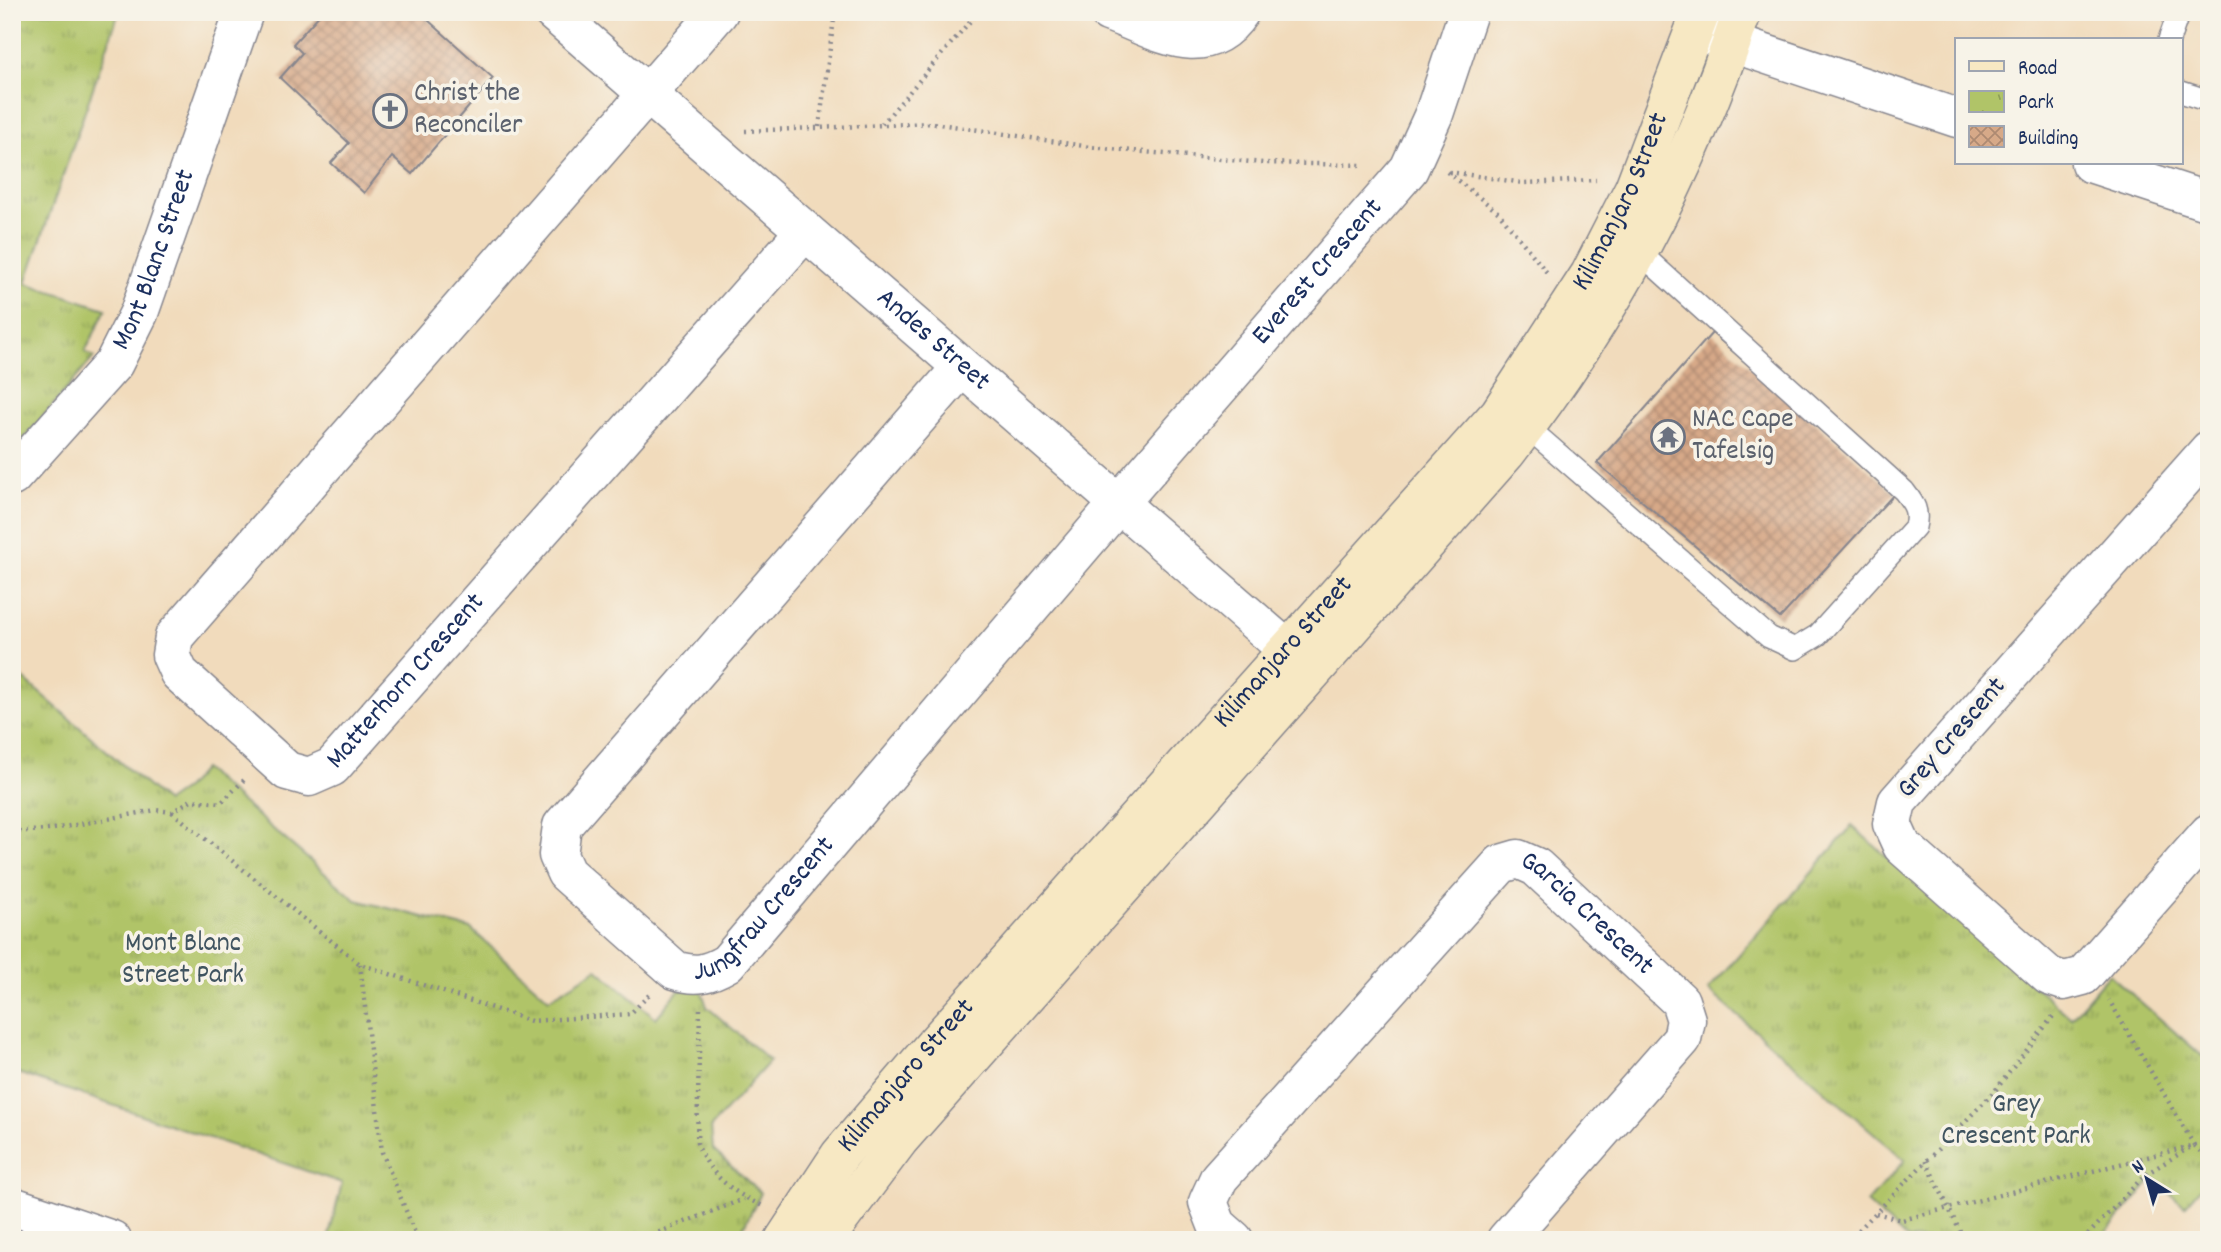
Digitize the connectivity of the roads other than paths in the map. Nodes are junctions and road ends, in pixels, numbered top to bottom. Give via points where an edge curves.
1 (244, 12) edge
2 (553, 12) edge
3 (719, 12) edge
4 (1108, 12) edge
5 (1240, 12) edge
6 (1468, 12) edge
7 (2179, 12) edge
8 (1697, 21) edge
9 (1737, 28) edge
10 (2170, 38) edge
11 (2182, 92) edge
12 (648, 95) junction
13 (2209, 101) edge
14 (1955, 117) edge
15 (2113, 166) edge
16 (2209, 202) edge
17 (805, 231) junction
18 (1639, 252) junction
19 (961, 368) junction
20 (1526, 426) junction
21 (2209, 450) edge
22 (12, 477) edge
23 (1119, 502) junction
24 (1299, 660) junction
25 (2209, 833) edge
26 (12, 1206) edge
27 (777, 1224) edge
28 (112, 1240) edge
29 (824, 1240) edge
30 (1234, 1240) edge
31 (1506, 1240) edge

1 - 22 street, Mont Blanc Street via 139,313 114,363
2 - 12 street, Andes Street
3 - 12 street
4 - 5 street via 1194,43 1218,36
6 - 23 street, Everest Crescent via 1434,114 1409,169
7 - 10 lane
8 - 9 street
8 - 24 street, Kilimanjaro Street via 1634,188 1590,274 1546,345 1473,446
9 - 14 street
9 - 18 street, Kilimanjaro Street via 1675,179
11 - 13 lane
12 - 17 street, Andes Street
12 - 17 street, Matterhorn Crescent via 174,637 171,655 179,673 287,771 309,778 332,766
15 - 16 street
17 - 19 street, Andes Street
18 - 20 street, Kilimanjaro Street via 1578,356
18 - 20 lane via 1904,491 1915,504 1915,527 1818,635 1796,649 1769,637
19 - 23 street, Andes Street
19 - 23 street, Jungfrau Crescent via 562,826 558,855 566,873 684,973 710,972 727,963
20 - 24 street, Kilimanjaro Street
21 - 25 street, Grey Crescent via 1892,812 1893,831 1902,846 2049,976 2064,981 2074,980 2090,968
23 - 24 street, Andes Street
24 - 27 street, Kilimanjaro Street
24 - 29 street, Kilimanjaro Street via 899,1140
26 - 28 street
30 - 31 street, Garcia Crescent via 1217,1224 1208,1202 1219,1178 1501,863 1518,859 1536,867 1680,1002 1686,1020 1682,1039

